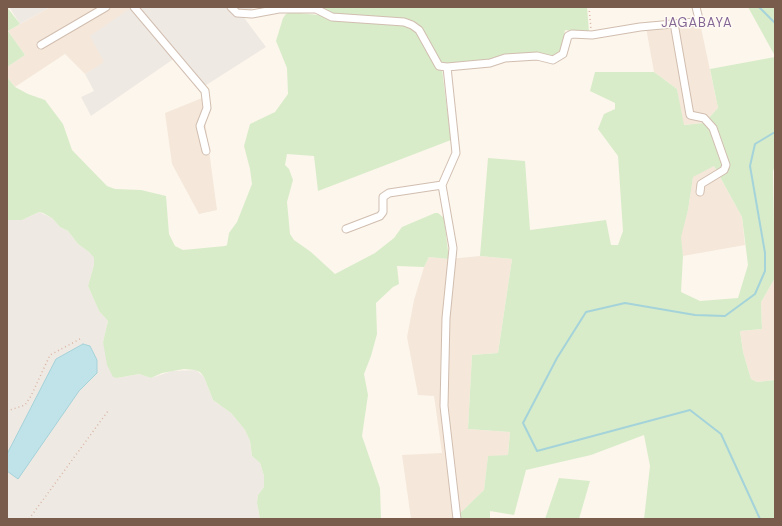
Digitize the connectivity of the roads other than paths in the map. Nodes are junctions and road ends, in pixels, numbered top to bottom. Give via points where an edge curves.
1 (106, 7) edge
2 (134, 7) edge
3 (231, 7) edge
4 (696, 7) edge
5 (674, 23) junction
6 (41, 45) dead end
7 (447, 67) junction
8 (206, 151) dead end
9 (442, 185) junction
10 (700, 192) dead end
11 (346, 229) dead end
12 (457, 519) edge

1 - 6 street
2 - 8 street via 205,91 207,108 200,128
3 - 7 street via 237,13 252,14 279,9 316,9 332,17 412,24 419,30 439,66
4 - 5 street via 698,20
5 - 7 street via 592,35 572,34 568,36 563,54 553,60 537,56 505,58
5 - 10 street via 690,115 704,118 713,128 726,165 724,170 701,184
7 - 9 street via 456,153
9 - 11 street via 389,193 383,197 380,216
9 - 12 street via 453,248 446,318 444,406

